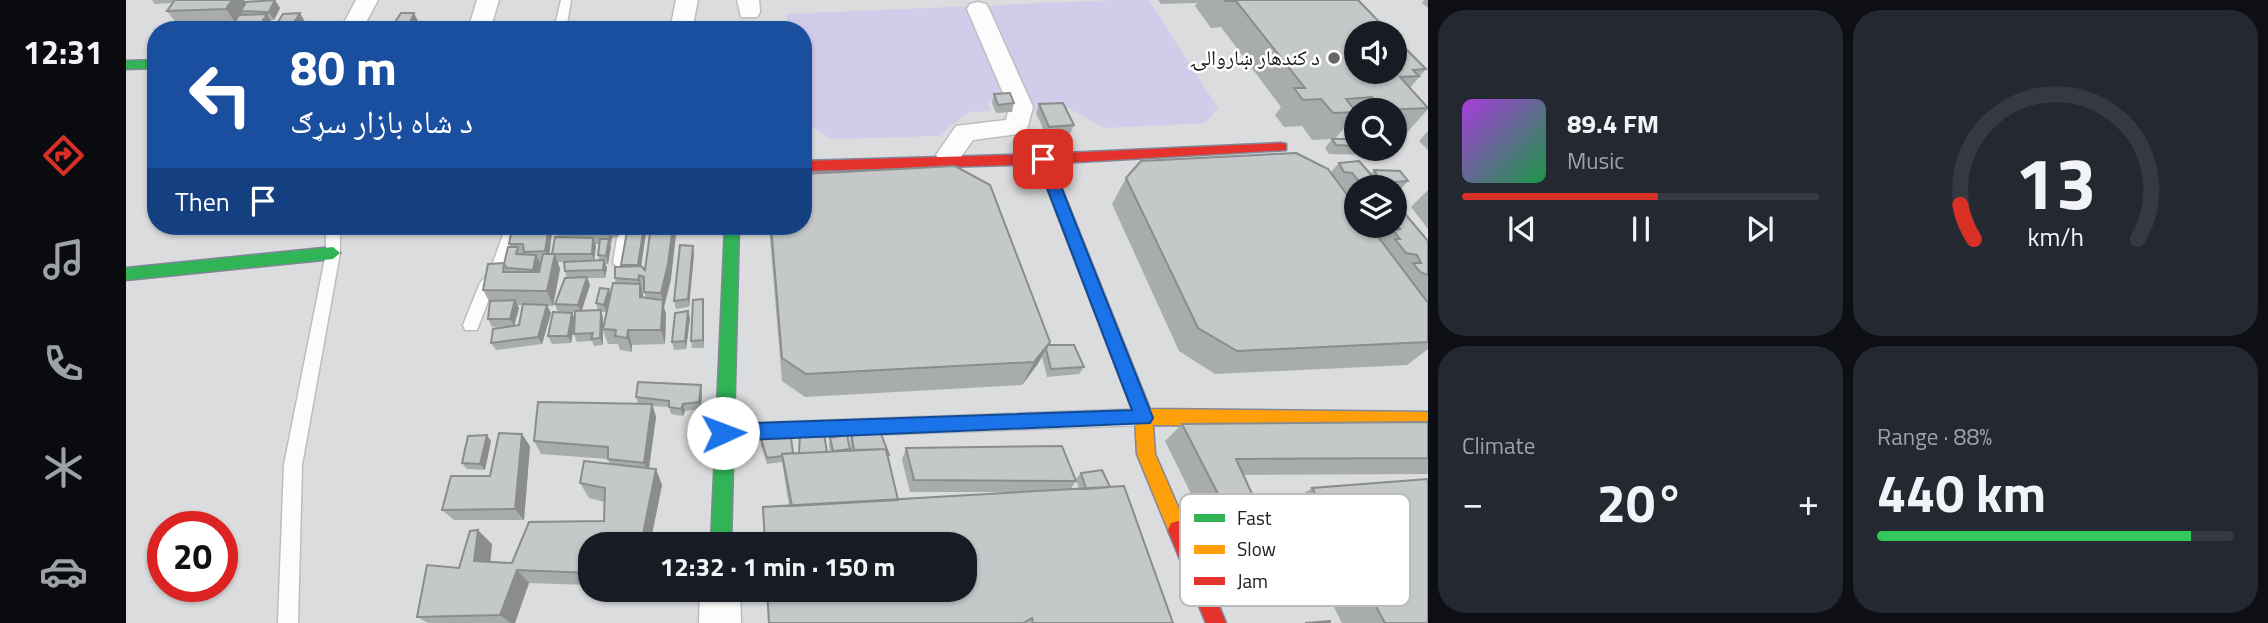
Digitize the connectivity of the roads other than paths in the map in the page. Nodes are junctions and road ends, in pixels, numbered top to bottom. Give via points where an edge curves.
1 (367, 0) edge
2 (488, 0) edge
3 (566, 0) edge
4 (687, 0) edge
5 (978, 9) dead end
6 (356, 21) edge
7 (482, 21) edge
8 (562, 21) edge
9 (683, 21) edge
10 (147, 64) edge
11 (126, 65) edge
12 (1282, 147) dead end
13 (949, 155) dead end
14 (1043, 159) junction
15 (812, 166) edge
16 (333, 235) edge
17 (510, 235) edge
18 (625, 235) edge
19 (732, 235) edge
20 (333, 253) junction
21 (620, 263) edge
22 (126, 274) edge
23 (471, 325) dead end
24 (1144, 418) junction
25 (1428, 420) edge
26 (723, 433) junction
27 (721, 532) edge
28 (1180, 536) edge
29 (720, 602) edge
30 (1209, 606) edge
31 (288, 623) edge
32 (719, 623) edge
33 (1216, 623) edge

1 - 6 street
2 - 7 street
3 - 8 lane
4 - 9 street
5 - 13 street via 1021,107 1017,127 965,132
10 - 11 street
12 - 14 street
14 - 15 street
14 - 24 street
16 - 20 lane
17 - 23 lane via 497,274 488,283
18 - 21 lane
19 - 26 street
20 - 22 street
20 - 31 lane via 293,465
24 - 25 street
24 - 26 lane
24 - 28 street via 1146,454
26 - 27 street
29 - 32 street
30 - 33 street

